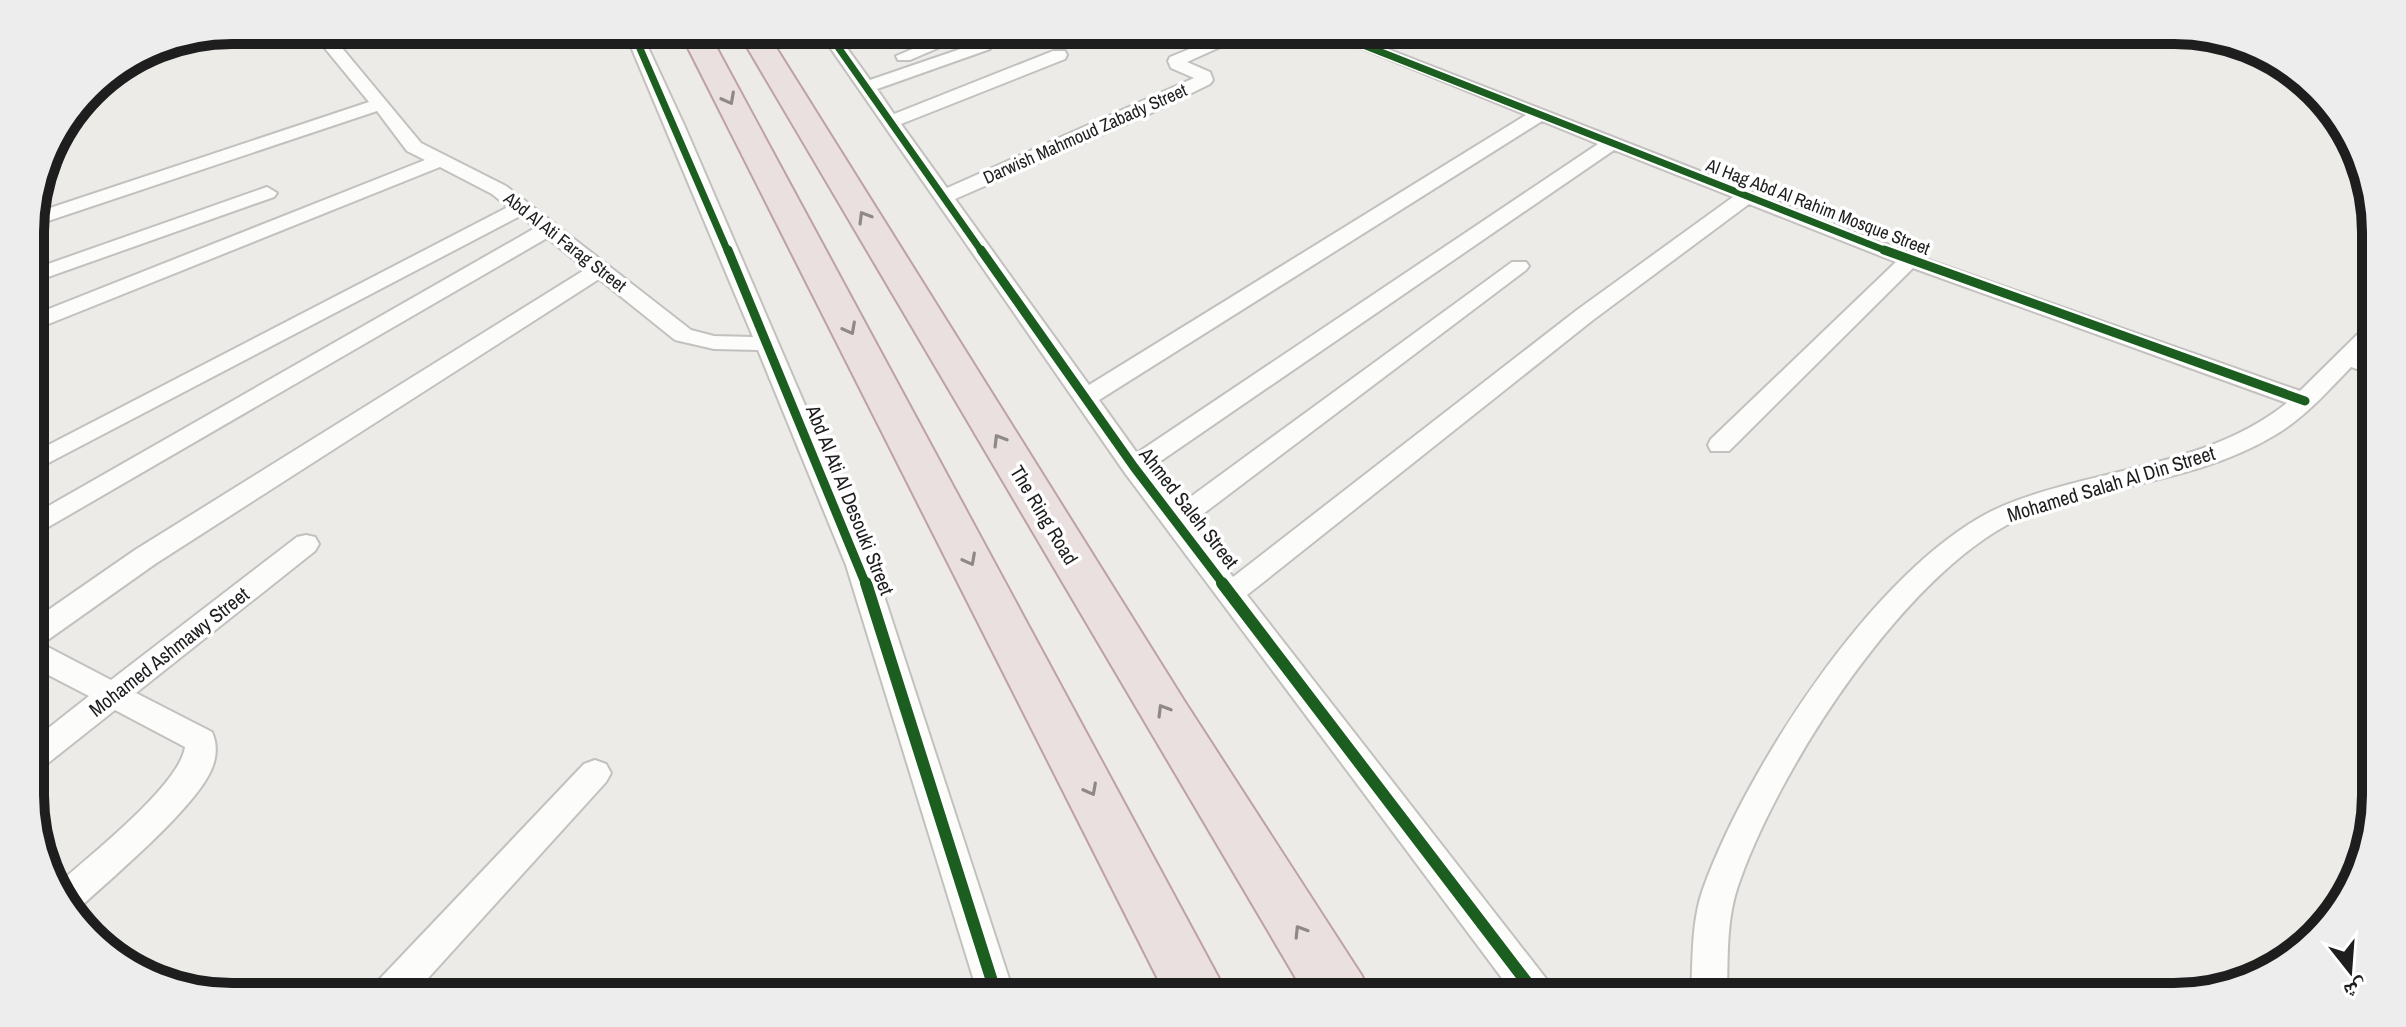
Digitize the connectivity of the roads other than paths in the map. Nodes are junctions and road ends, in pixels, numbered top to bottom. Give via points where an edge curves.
1 (330, 44) edge
2 (638, 44) edge
3 (700, 44) edge
4 (759, 44) edge
5 (836, 44) edge
6 (942, 44) edge
7 (1217, 44) edge
8 (1360, 44) edge
9 (984, 46) dead end
10 (1059, 55) dead end
11 (861, 81) junction
12 (380, 104) junction
13 (1538, 116) junction
14 (890, 122) junction
15 (1610, 144) junction
16 (442, 160) junction
17 (267, 193) dead end
18 (943, 197) junction
19 (1746, 197) junction
20 (523, 207) junction
21 (45, 216) edge
22 (549, 228) junction
23 (1910, 260) junction
24 (1519, 266) dead end
25 (601, 269) junction
26 (44, 272) edge
27 (44, 319) edge
28 (766, 343) junction
29 (2362, 343) edge
30 (2346, 358) junction
31 (2362, 364) edge
32 (1085, 398) junction
33 (2305, 401) junction
34 (1720, 445) dead end
35 (44, 457) edge
36 (1134, 467) junction
37 (44, 520) edge
38 (1175, 522) junction
39 (306, 544) dead end
40 (1231, 593) junction
41 (44, 628) edge
42 (44, 659) edge
43 (116, 695) junction
44 (44, 749) edge
45 (595, 773) dead end
46 (72, 893) edge
47 (400, 983) edge
48 (993, 983) edge
49 (1192, 983) edge
50 (1332, 983) edge
51 (1527, 983) edge
52 (1710, 983) edge

1 - 12 street, Abd Al Ati Farag Street
2 - 28 street, Abd Al Ati Al Desouki Street
3 -> 49 highway
50 -> 4 highway, The Ring Road
5 - 11 street, Ahmed Saleh Street
6 - 11 street
7 - 18 street, Darwish Mahmoud Zabady Street via 1176,61 1204,80
8 - 13 street, Al Hag Abd Al Rahim Mosque Street
9 - 11 street
10 - 14 street
11 - 14 street, Ahmed Saleh Street
12 - 16 street, Abd Al Ati Farag Street via 414,147
12 - 21 street
13 - 15 street, Al Hag Abd Al Rahim Mosque Street
13 - 32 street
14 - 18 street, Ahmed Saleh Street
15 - 19 street, Al Hag Abd Al Rahim Mosque Street
15 - 36 street
16 - 20 street, Abd Al Ati Farag Street
16 - 27 street
17 - 26 street
18 - 32 street, Ahmed Saleh Street
19 - 23 street, Al Hag Abd Al Rahim Mosque Street
19 - 40 street via 1585,315
20 - 22 street, Abd Al Ati Farag Street
20 - 35 street
22 - 25 street, Abd Al Ati Farag Street
22 - 37 street
23 - 33 street, Al Hag Abd Al Rahim Mosque Street
23 - 34 street
24 - 38 street
25 - 28 street, Abd Al Ati Farag Street via 683,335 702,342
25 - 41 street via 145,557
28 - 48 street, Abd Al Ati Al Desouki Street via 860,565
29 - 30 street, Mohamed Salah Al Din Street
30 - 31 street
30 - 33 street, Mohamed Salah Al Din Street
32 - 36 street, Ahmed Saleh Street
33 - 52 street, Mohamed Salah Al Din Street via 2266,430 2221,450 2014,510 1963,540 1896,601 1816,707 1746,823 1719,892
36 - 38 street, Ahmed Saleh Street
38 - 40 street, Ahmed Saleh Street
39 - 43 street, Mohamed Ashmawy Street
40 - 51 street, Ahmed Saleh Street
42 - 43 street
43 - 44 street, Mohamed Ashmawy Street
43 - 46 street via 201,741 198,765 165,806
45 - 47 street

